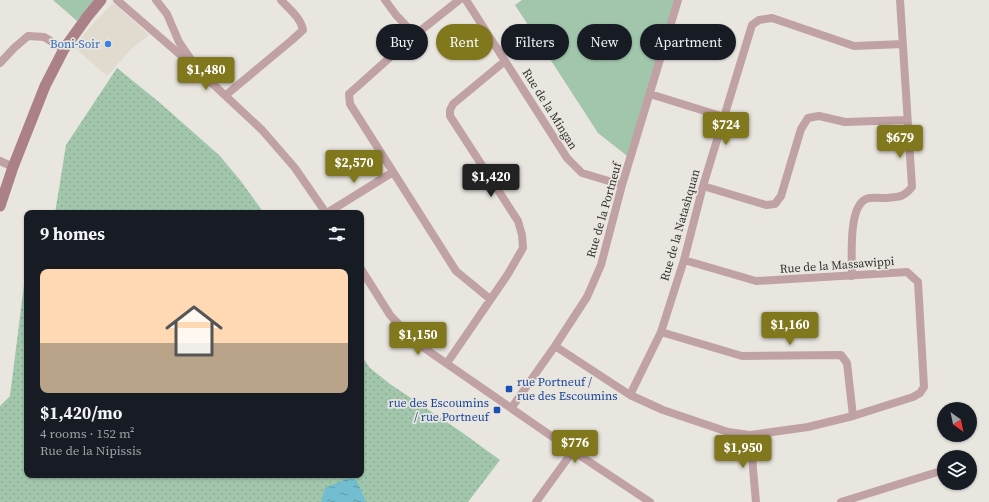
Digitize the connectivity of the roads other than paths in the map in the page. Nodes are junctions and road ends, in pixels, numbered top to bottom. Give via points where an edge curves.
1 (101, 0) edge
2 (117, 0) edge
3 (156, 0) edge
4 (281, 0) edge
5 (384, 0) edge
6 (459, 0) edge
7 (466, 0) edge
8 (678, 0) edge
9 (900, 0) edge
10 (405, 24) edge
11 (428, 25) edge
12 (903, 44) junction
13 (64, 49) junction
14 (388, 60) edge
15 (505, 61) junction
16 (0, 63) edge
17 (199, 71) junction
18 (650, 94) junction
19 (226, 95) junction
20 (724, 117) junction
21 (907, 120) junction
22 (0, 161) edge
23 (13, 167) junction
24 (393, 172) junction
25 (622, 185) junction
26 (703, 186) junction
27 (0, 206) edge
28 (324, 210) edge
29 (331, 210) edge
30 (684, 260) junction
31 (364, 274) edge
32 (852, 276) junction
33 (490, 299) junction
34 (661, 332) junction
35 (555, 346) junction
36 (447, 363) junction
37 (630, 395) junction
38 (512, 407) junction
39 (853, 416) junction
40 (750, 435) junction
41 (573, 451) junction
42 (937, 472) edge
43 (536, 502) edge
44 (650, 502) edge
45 (756, 502) edge
46 (841, 502) edge

1 - 13 street
2 - 17 street
3 - 17 street via 167,14 179,42
4 - 19 street via 296,16 302,30
5 - 10 street
6 - 11 street
7 - 15 street, Rue de la Mingan
8 - 18 street, Rue de la Portneuf
9 - 12 street
12 - 20 street, Rue de la Natashquan via 854,46 772,18 759,20 752,25
12 - 21 street
13 - 16 street via 44,37 28,36
13 - 23 street via 45,86
14 - 24 street via 349,94 350,104
15 - 25 street, Rue de la Mingan via 567,158 582,173
15 - 33 street via 453,104 450,110 450,116 518,221 522,235 523,248
17 - 19 street
18 - 20 street
18 - 25 street, Rue de la Portneuf
19 - 28 street via 262,130 295,168
20 - 26 street, Rue de la Natashquan
21 - 26 street via 845,122 819,116 808,118 801,128 781,196 775,204 766,205
21 - 32 street via 912,187 900,197 867,199 860,204 856,210 852,230
22 - 23 street
23 - 27 street
24 - 29 street
24 - 33 street via 456,271
25 - 35 street, Rue de la Portneuf via 601,265 587,297
26 - 30 street, Rue de la Natashquan
30 - 32 street, Rue de la Massawippi via 756,281
30 - 34 street, Rue de la Natashquan
31 - 36 street via 390,315 414,341
32 - 39 street, Rue de la Massawippi via 907,272 918,282 924,388 914,397
33 - 36 street
34 - 37 street, Rue de la Natashquan
34 - 39 street via 742,356 841,355 847,363
35 - 37 street, Rue de la Massawippi
35 - 38 street, Rue de la Portneuf
36 - 38 street
37 - 40 street, Rue de la Massawippi via 663,410 728,432
38 - 41 street
39 - 40 street, Rue de la Massawippi via 808,427
40 - 45 street
41 - 43 street
41 - 44 street
42 - 46 street

